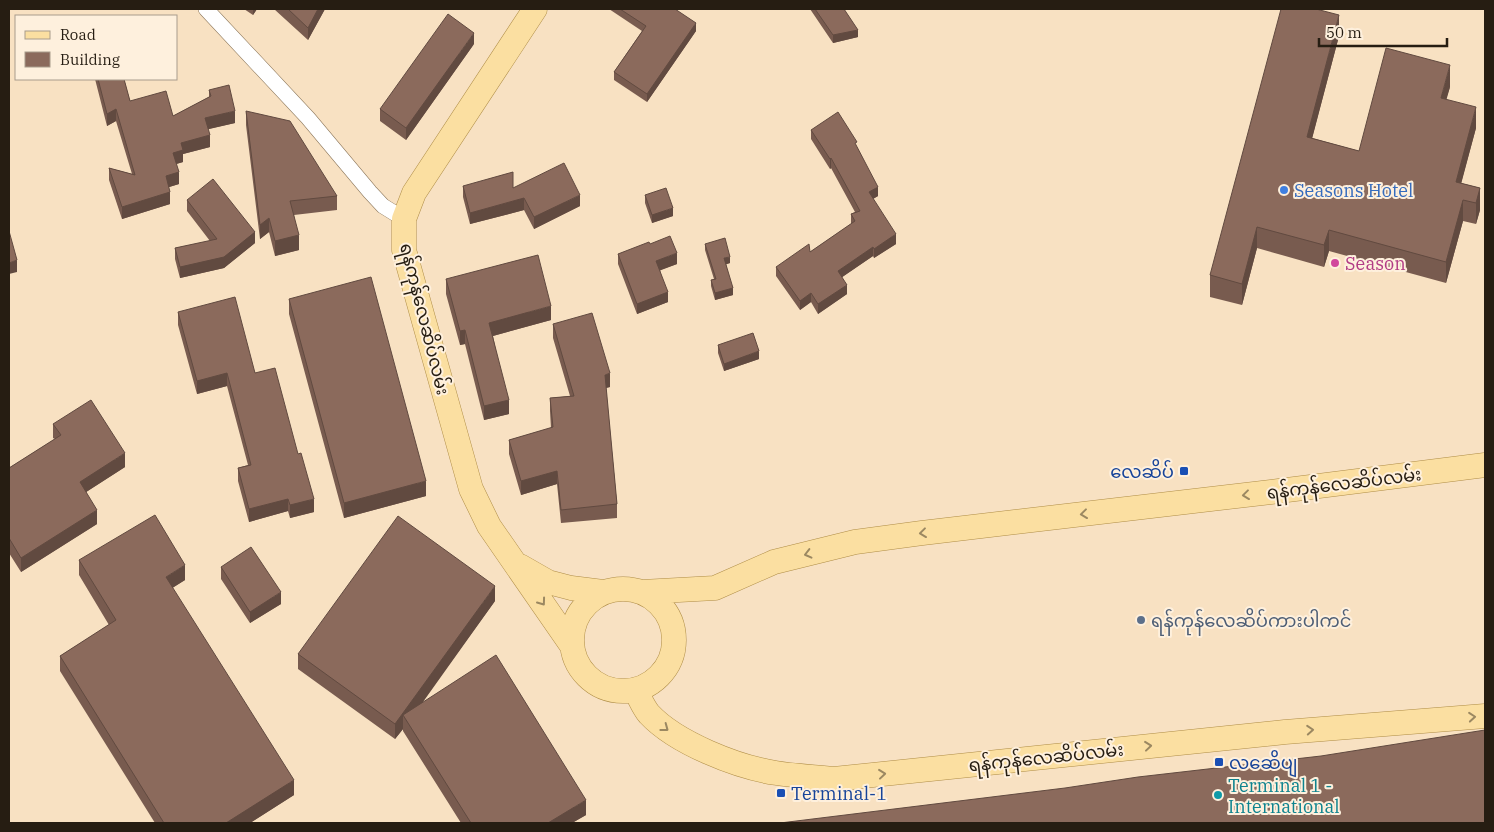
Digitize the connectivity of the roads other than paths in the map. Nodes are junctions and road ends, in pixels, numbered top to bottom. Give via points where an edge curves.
1 (206, 9) edge
2 (535, 9) edge
3 (404, 219) junction
4 (1485, 465) edge
5 (514, 562) junction
6 (603, 592) junction
7 (642, 592) junction
8 (572, 646) junction
9 (635, 690) junction
10 (1485, 716) edge

1 - 3 street via 308,118 383,206
2 - 3 main road, ရန်ကုန်လေဆိပ်လမ်း via 414,193
3 - 5 main road, ရန်ကုန်လေဆိပ်လမ်း via 404,250 471,488 489,526
4 -> 7 main road, ရန်ကုန်လေဆိပ်လမ်း via 855,542 774,562 715,588
5 - 6 main road, ရန်ကုန်လေဆိပ်လမ်း via 548,582
5 -> 8 main road, ရန်ကုန်လေဆိပ်လမ်း
6 - 7 main road via 629,589
6 - 8 main road via 578,614 572,630
7 - 9 main road via 667,613 673,628 674,644 671,660 662,673 650,684
8 - 9 main road via 577,664 588,678 619,692
9 -> 10 main road, ရန်ကုန်လေဆိပ်လမ်း via 647,712 665,728 699,748 775,773 834,779 1285,732

